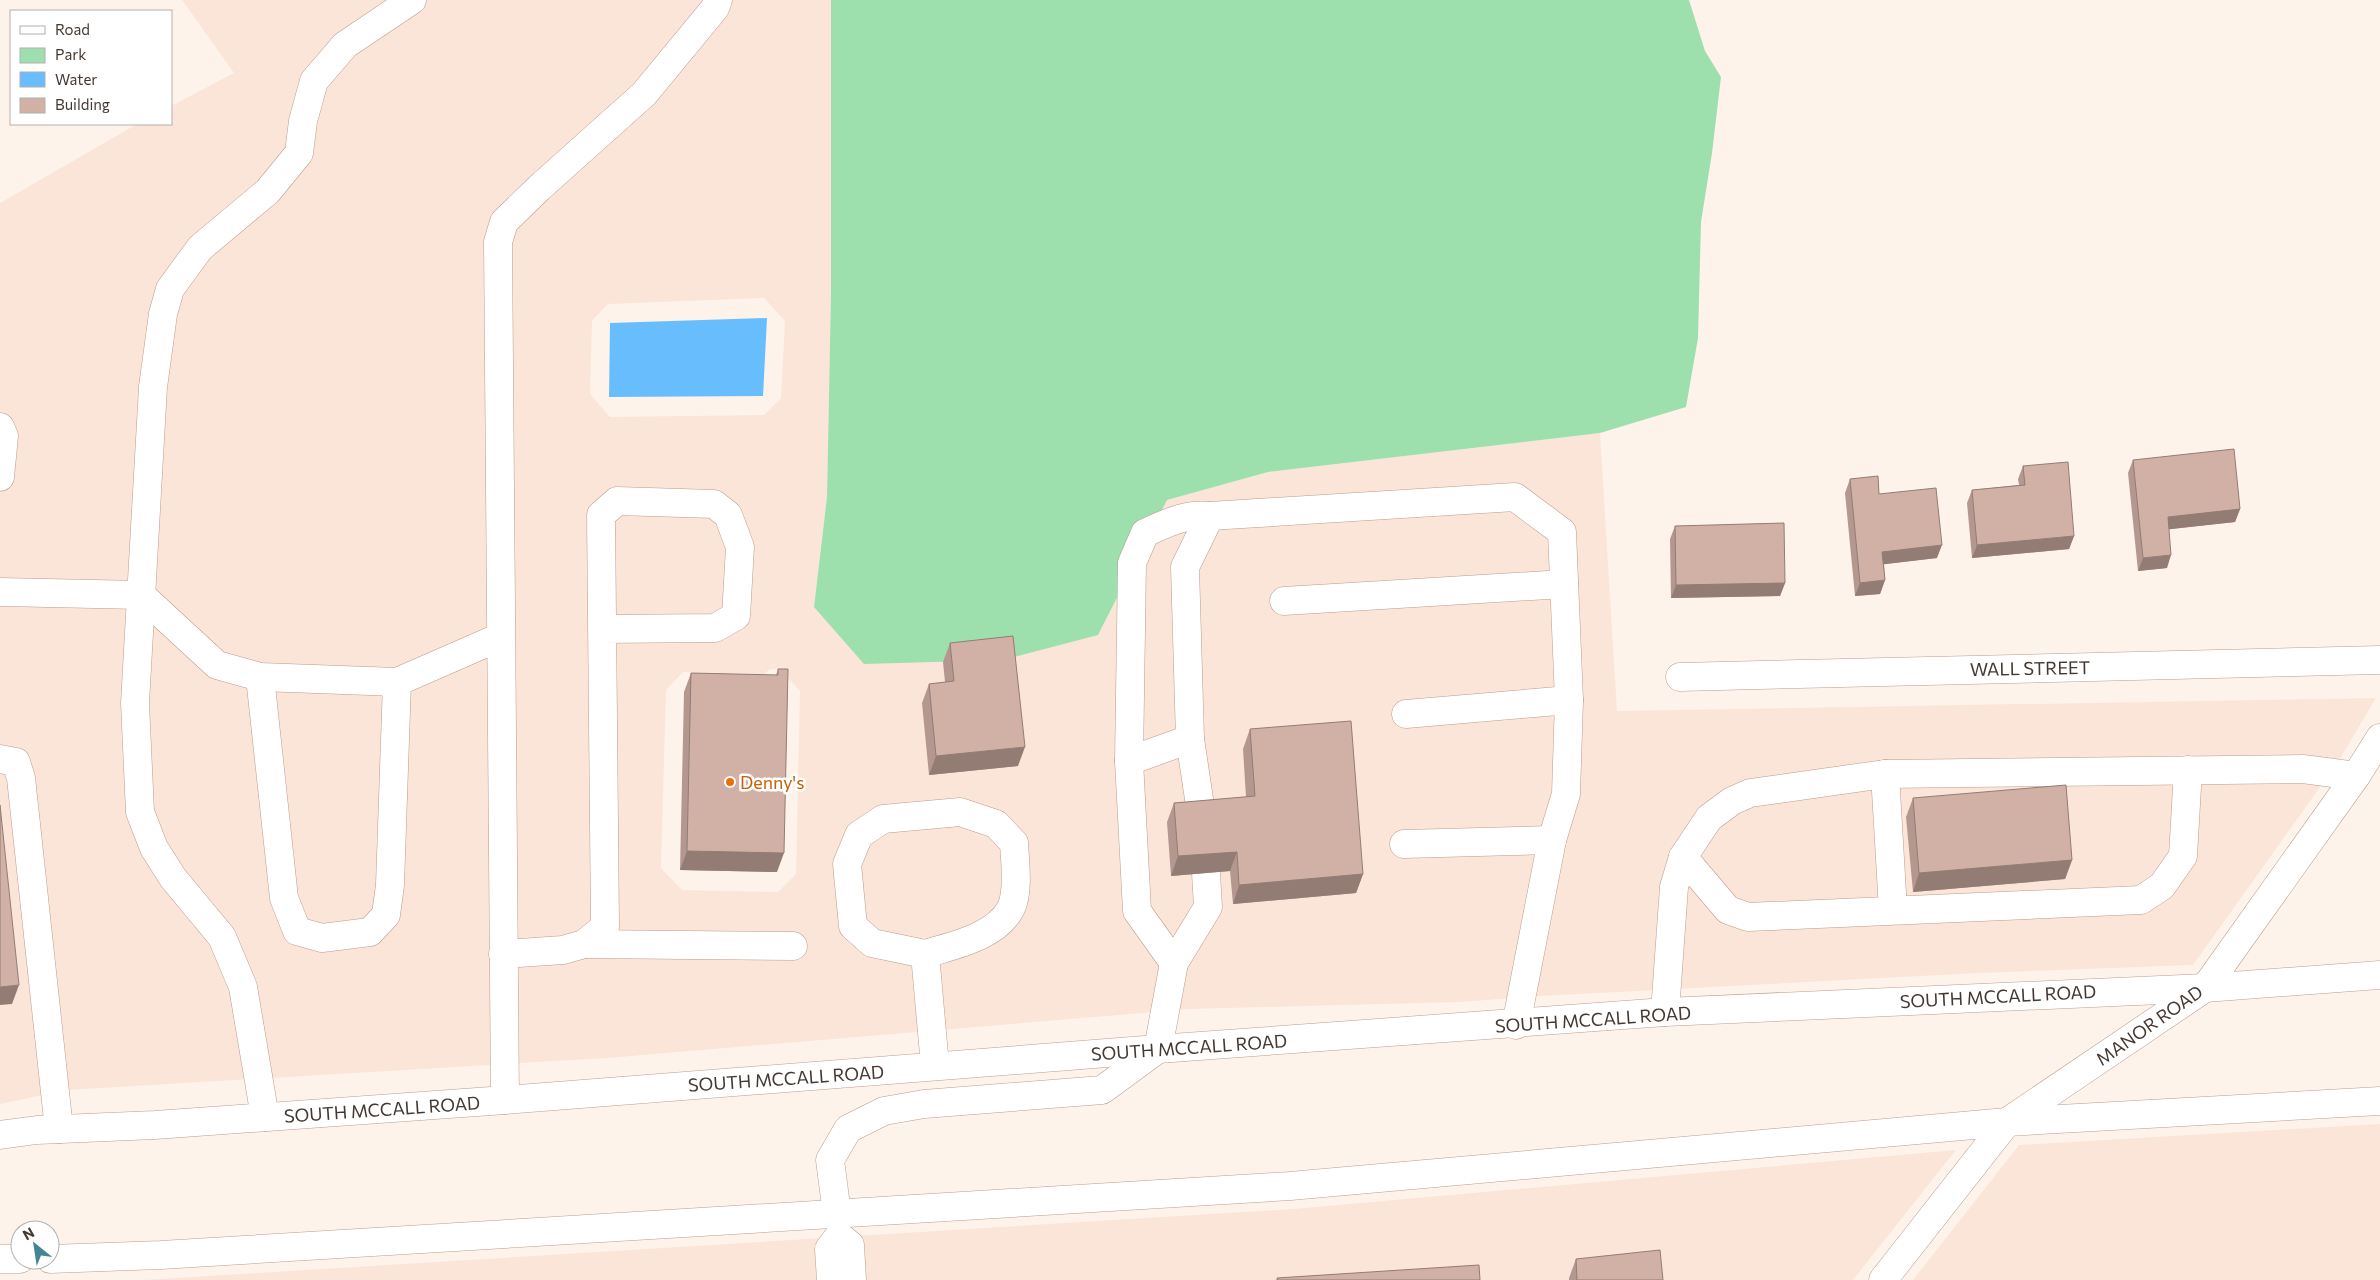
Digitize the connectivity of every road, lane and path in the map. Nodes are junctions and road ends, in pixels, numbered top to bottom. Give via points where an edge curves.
1 (412, 0) edge
2 (718, 0) edge
3 (0, 427) edge
4 (0, 477) edge
5 (1210, 516) junction
6 (1564, 584) junction
7 (0, 592) edge
8 (141, 595) junction
9 (1284, 601) dead end
10 (602, 629) junction
11 (500, 637) junction
12 (2380, 660) edge
13 (1680, 676) dead end
14 (260, 678) junction
15 (397, 682) junction
16 (1569, 700) junction
17 (1406, 714) dead end
18 (2380, 738) edge
19 (1190, 739) junction
20 (0, 759) edge
21 (1129, 760) junction
22 (2188, 770) junction
23 (1885, 774) junction
24 (2356, 776) junction
25 (1202, 820) edge
26 (1552, 840) junction
27 (1404, 844) dead end
28 (1683, 857) junction
29 (1206, 873) edge
30 (1893, 910) junction
31 (584, 944) junction
32 (793, 946) dead end
33 (503, 954) junction
34 (925, 954) junction
35 (1174, 964) junction
36 (2380, 975) edge
37 (2205, 988) junction
38 (1665, 1012) junction
39 (1516, 1025) junction
40 (1158, 1049) junction
41 (935, 1066) junction
42 (504, 1100) junction
43 (2380, 1101) edge
44 (265, 1117) junction
45 (2007, 1122) junction
46 (59, 1129) junction
47 (0, 1136) edge
48 (838, 1225) junction
49 (60, 1259) edge
50 (832, 1280) edge
51 (852, 1280) edge
52 (1883, 1280) edge

1 - 8 main road via 346,45 314,81 303,121 299,153 268,191 200,248 170,289 163,314 153,387
2 - 11 main road via 715,8 644,94 504,222 498,242
3 - 4 main road via 4,436
5 - 6 main road via 1515,497 1562,532
5 - 19 main road via 1185,567
5 - 21 main road via 1177,518 1145,533 1132,563
6 - 9 main road
6 - 16 main road
7 - 8 main road
8 - 14 main road via 217,666
8 - 44 main road via 135,703 140,812 154,848 173,878 222,938 243,987
10 - 10 main road via 601,515 618,501 714,504 728,515 740,547 736,616 715,628
10 - 31 main road via 605,927
11 - 15 main road
11 - 33 main road
12 - 13 main road, WALL STREET
14 - 15 main road
14 - 15 main road via 284,898 298,931 322,938 370,932 386,915 390,885
16 - 17 main road
16 - 26 main road via 1566,794
18 - 24 main road, MANOR ROAD
19 - 21 main road
19 - 25 main road
20 - 46 main road via 16,762 22,778
21 - 35 main road via 1137,911
22 - 23 main road
22 - 24 main road via 2303,769
22 - 30 main road via 2184,856 2162,886 2141,900
23 - 28 main road via 1750,793 1732,801 1709,818
23 - 30 main road
24 - 37 main road, MANOR ROAD
26 - 27 main road
26 - 39 main road
28 - 30 main road via 1728,910 1748,917
28 - 38 main road via 1674,887
29 - 35 main road via 1208,907
31 - 32 main road
31 - 33 main road via 563,950
33 - 42 main road
34 - 34 main road via 988,933 1011,908 1016,882 1014,843 996,824 960,812 883,819 859,835 847,864 853,926 872,943
34 - 41 main road
35 - 40 main road
36 - 37 main road, SOUTH MCCALL ROAD
37 - 38 main road, SOUTH MCCALL ROAD
37 - 45 main road, MANOR ROAD
38 - 39 main road, SOUTH MCCALL ROAD
39 - 40 main road, SOUTH MCCALL ROAD
40 - 41 main road, SOUTH MCCALL ROAD
40 - 48 main road via 1102,1090 924,1104 884,1111 857,1124 848,1129 830,1160
41 - 42 main road, SOUTH MCCALL ROAD
42 - 44 main road, SOUTH MCCALL ROAD
43 - 45 main road
44 - 46 main road, SOUTH MCCALL ROAD
45 - 48 main road
45 - 52 main road, MANOR ROAD
46 - 47 main road, SOUTH MCCALL ROAD
48 - 49 main road
48 - 50 main road via 829,1249
48 - 51 main road via 850,1245

